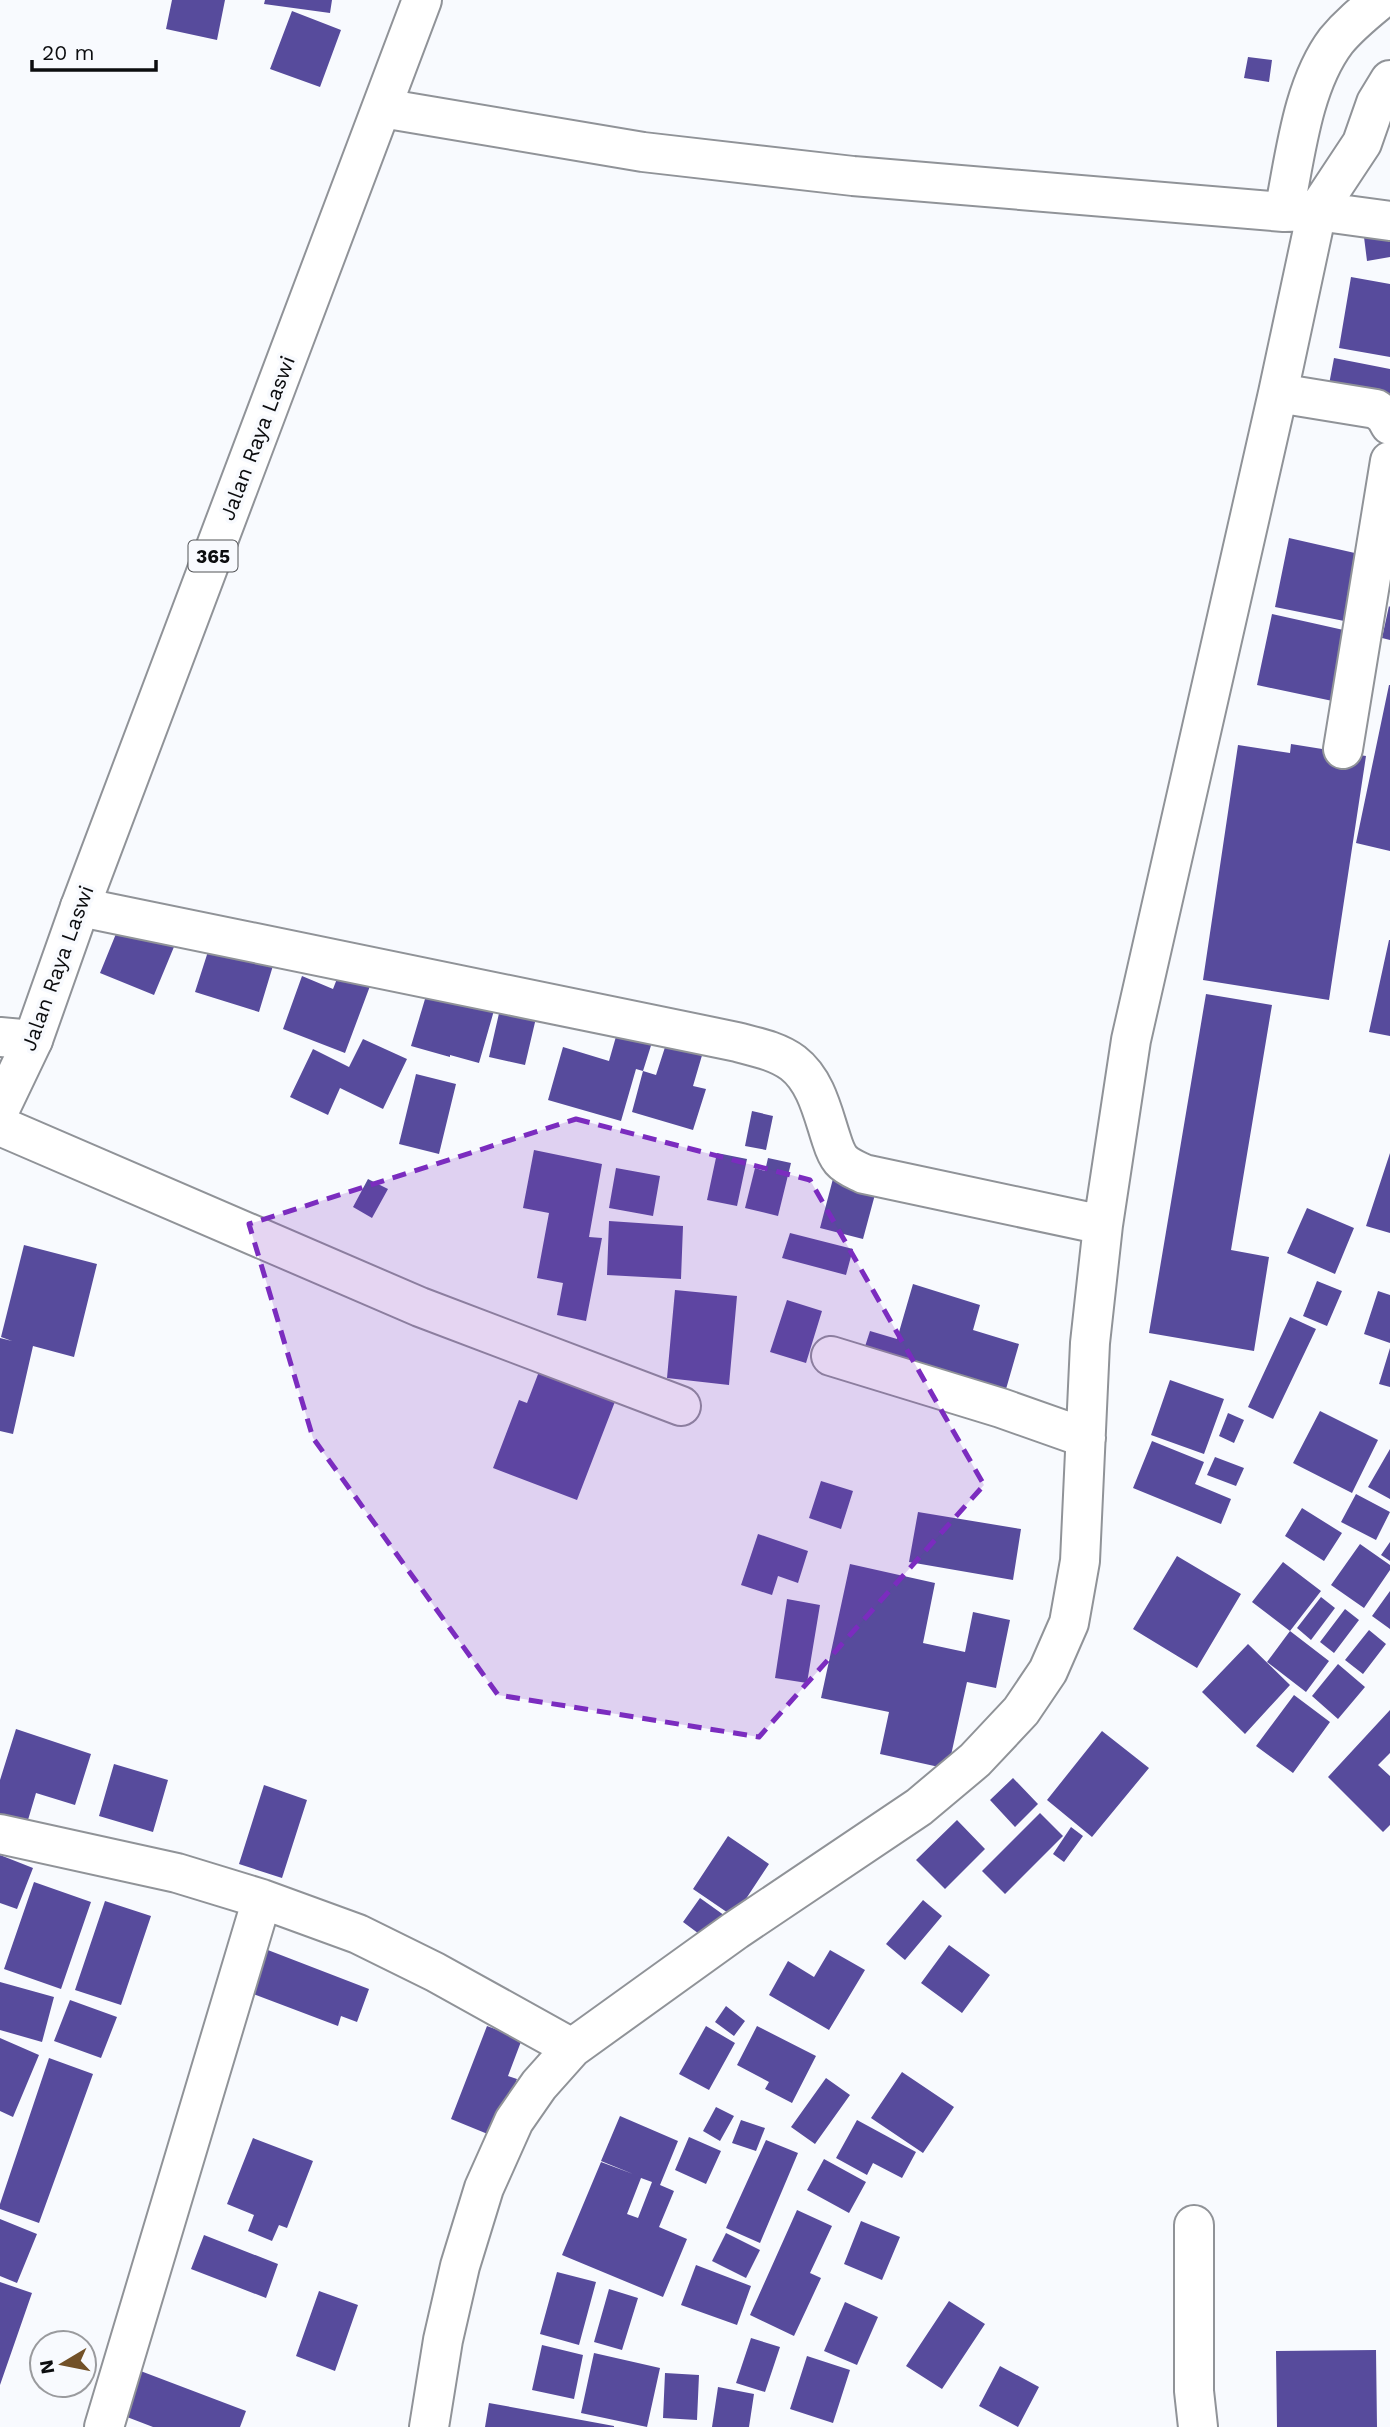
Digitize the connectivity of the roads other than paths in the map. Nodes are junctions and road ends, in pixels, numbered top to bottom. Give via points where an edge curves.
1 (422, 0) edge
2 (1380, 0) edge
3 (1390, 80) edge
4 (382, 108) junction
5 (1300, 212) junction
6 (1390, 221) edge
7 (1278, 393) junction
8 (1390, 425) edge
9 (1390, 461) edge
10 (1343, 749) dead end
11 (80, 907) junction
12 (16, 1039) edge
13 (0, 1110) edge
14 (0, 1126) edge
15 (1103, 1225) junction
16 (831, 1356) dead end
17 (681, 1406) dead end
18 (1086, 1438) junction
19 (0, 1834) edge
20 (261, 1899) junction
21 (572, 2049) junction
22 (1194, 2225) dead end
23 (104, 2427) edge
24 (429, 2427) edge
25 (1198, 2427) edge

1 - 4 street, Jalan Raya Laswi / 365
2 - 5 street via 1344,33 1323,62 1302,123
3 - 5 street via 1376,103 1362,144
4 - 5 street via 642,152 853,176
4 - 11 street, Jalan Raya Laswi / 365
5 - 6 street
5 - 7 street
7 - 8 street via 1376,409
7 - 15 street via 1130,1040
9 - 10 street
11 - 12 street, Jalan Raya Laswi / 365
11 - 15 street via 767,1050 803,1073 821,1107 834,1149 855,1170
12 - 13 street, Jalan Raya Laswi / 365
14 - 17 street via 420,1307
15 - 18 street via 1090,1343
16 - 18 street
18 - 21 street via 1080,1561 1069,1623 1048,1671 1021,1711 975,1760 919,1807 736,1930
19 - 20 street via 177,1873
20 - 21 street via 402,1955
20 - 23 street
21 - 24 street via 514,2121 484,2188 460,2266
22 - 25 street

